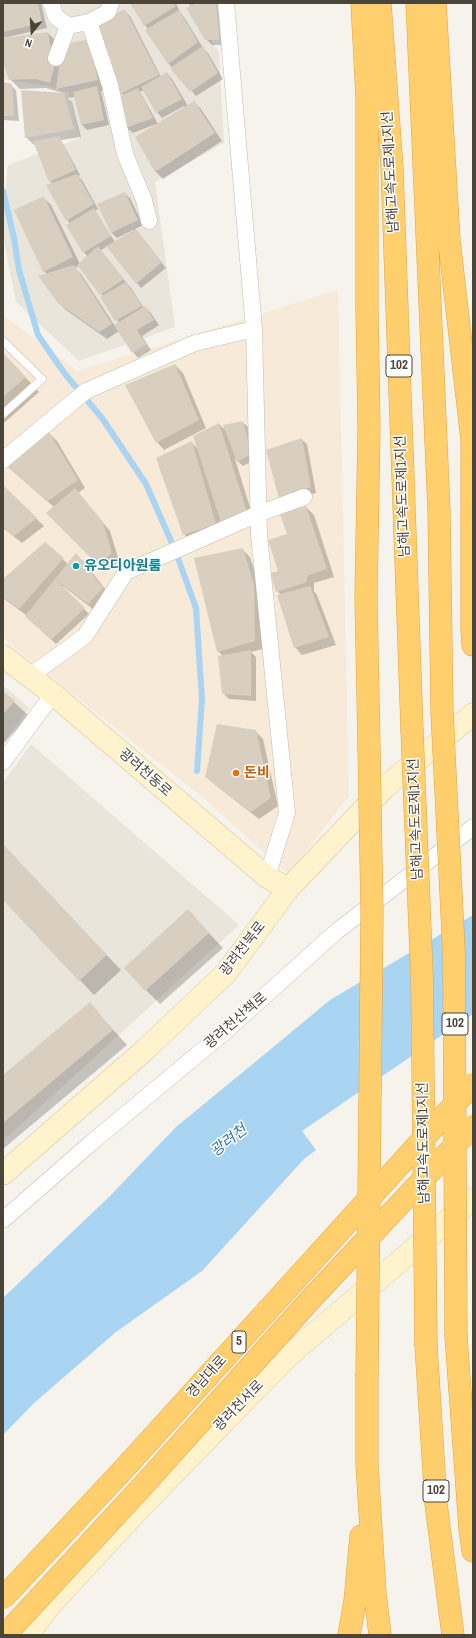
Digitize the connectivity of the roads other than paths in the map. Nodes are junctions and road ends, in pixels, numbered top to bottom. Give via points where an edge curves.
1 (52, 3) edge
2 (111, 3) edge
3 (226, 3) edge
4 (362, 3) edge
5 (380, 3) edge
6 (417, 3) edge
7 (435, 3) edge
8 (89, 22) junction
9 (68, 26) junction
10 (56, 58) dead end
11 (149, 221) dead end
12 (254, 329) junction
13 (3, 341) edge
14 (3, 414) edge
15 (3, 460) edge
16 (304, 497) dead end
17 (258, 514) junction
18 (472, 638) edge
19 (3, 656) edge
20 (30, 676) junction
21 (53, 694) junction
22 (473, 714) edge
23 (3, 762) edge
24 (473, 827) edge
25 (267, 877) junction
26 (288, 889) junction
27 (473, 1084) edge
28 (473, 1126) edge
29 (3, 1174) edge
30 (473, 1199) edge
31 (3, 1220) edge
32 (367, 1465) junction
33 (473, 1552) edge
34 (3, 1598) edge
35 (6, 1635) edge
36 (27, 1635) edge
37 (349, 1635) edge
38 (380, 1635) edge
39 (453, 1635) edge

1 - 9 street via 56,17
2 - 8 street via 108,12
3 - 12 street
4 - 32 highway, bridge via 367,98 369,428 366,597 372,912
5 - 39 highway, 남해고속도로제1지선 / 102, bridge via 392,168 422,979 426,1346 436,1504
6 - 33 highway, 102, bridge via 439,511 442,712 454,954 456,1336
7 - 18 highway via 449,240 472,440
8 - 9 street
8 - 11 street via 110,85 125,154 144,200
9 - 10 street
12 - 15 street via 195,343 86,391
12 - 17 street
13 - 14 lane via 42,379
16 - 17 street
17 - 20 street via 126,572 85,636
17 - 25 street via 287,812
19 - 20 street, 광려천동로
20 - 21 street, 광려천동로
21 - 23 street
21 - 25 street, 광려천동로
22 - 26 street, 광려천북로 via 384,788
24 - 31 street, 광려천산책로 via 337,931 227,1030
25 - 26 street, 광려천동로
26 - 29 street, 광려천북로 via 226,973 146,1049
27 - 34 highway, 경남대로 / 5, bridge via 121,1472
28 - 35 highway, 경남대로 / 5, bridge via 312,1298
30 - 36 street, 광려천서로 via 288,1356 120,1530 53,1602
32 - 37 highway via 355,1601
32 - 38 highway

